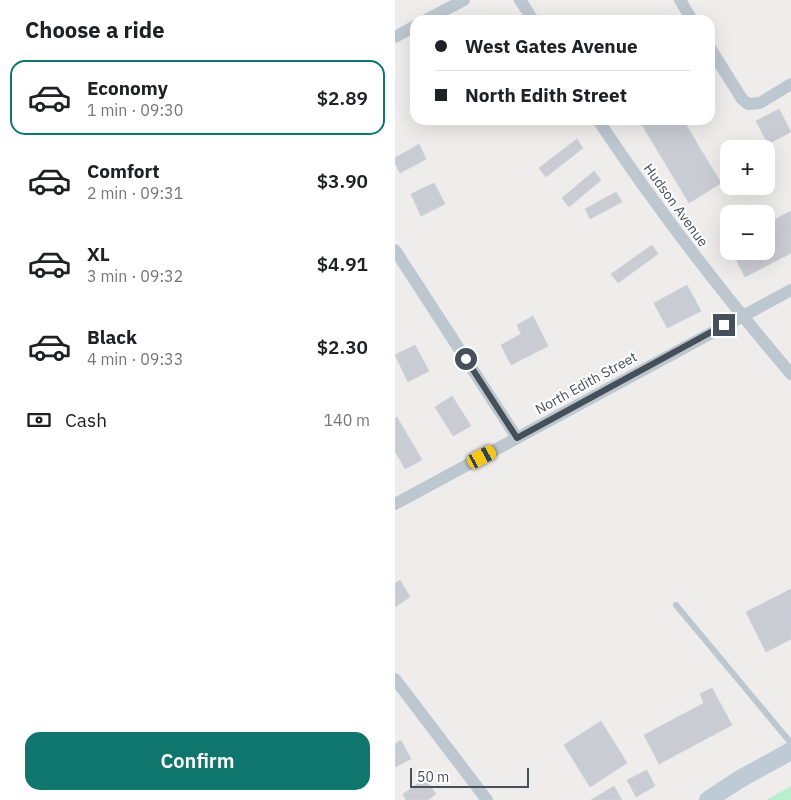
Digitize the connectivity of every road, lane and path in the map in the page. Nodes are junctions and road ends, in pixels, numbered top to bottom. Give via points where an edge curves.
1 (464, 0) edge
2 (520, 0) edge
3 (680, 0) edge
4 (436, 15) edge
5 (530, 15) edge
6 (689, 15) edge
7 (410, 29) edge
8 (395, 37) edge
9 (715, 56) edge
10 (791, 84) edge
11 (601, 125) edge
12 (395, 250) edge
13 (791, 290) edge
14 (741, 315) junction
15 (791, 374) edge
16 (517, 438) junction
17 (395, 504) edge
18 (676, 605) dead end
19 (395, 679) edge
20 (791, 743) edge
21 (791, 751) edge
22 (487, 800) edge
23 (708, 800) edge

1 - 4 street
2 - 5 street
3 - 6 street
7 - 8 street
9 - 10 street via 742,99 749,104 759,103
11 - 14 street, Hudson Avenue via 651,199
12 - 16 street
13 - 14 street, North Edith Street
14 - 15 street, Hudson Avenue
14 - 16 street, North Edith Street
16 - 17 street, North Edith Street
18 - 20 lane
19 - 22 street
21 - 23 street

